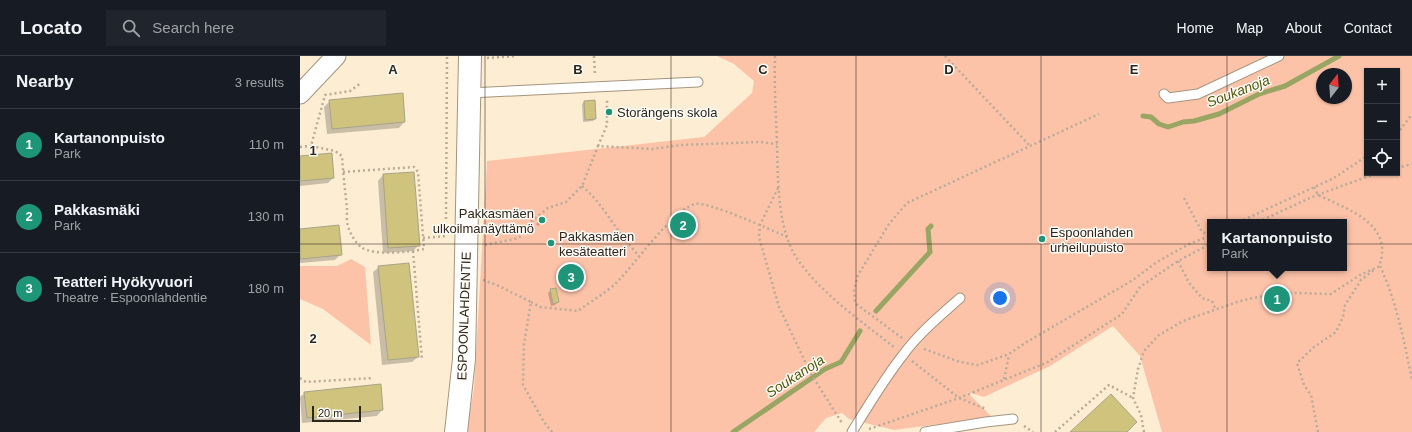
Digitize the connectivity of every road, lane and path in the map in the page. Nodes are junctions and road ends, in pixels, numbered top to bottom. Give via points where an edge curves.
1 (336, 56) edge
2 (447, 56) edge
3 (516, 56) edge
4 (594, 56) edge
5 (775, 56) edge
6 (946, 56) edge
7 (1279, 56) edge
8 (476, 57) edge
9 (698, 82) dead end
10 (361, 83) dead end
11 (607, 86) junction
12 (596, 87) junction
13 (469, 93) junction
14 (300, 94) edge
15 (1164, 94) dead end
16 (1099, 114) dead end
17 (1412, 114) edge
18 (1400, 130) edge
19 (777, 144) junction
20 (311, 146) junction
21 (598, 146) junction
22 (1030, 146) junction
23 (300, 147) edge
24 (1364, 158) edge
25 (1412, 164) edge
26 (1400, 167) edge
27 (343, 172) junction
28 (1369, 176) edge
29 (582, 186) junction
30 (778, 187) junction
31 (1314, 187) junction
32 (1318, 195) junction
33 (1184, 198) dead end
34 (1245, 219) edge
35 (1265, 219) edge
36 (446, 222) dead end
37 (760, 225) junction
38 (446, 230) dead end
39 (1207, 234) edge
40 (446, 236) junction
41 (1207, 236) edge
42 (787, 237) junction
43 (423, 238) junction
44 (446, 244) dead end
45 (479, 246) dead end
46 (1207, 246) edge
47 (413, 251) junction
48 (639, 256) junction
49 (1178, 261) junction
50 (1380, 266) junction
51 (466, 277) junction
52 (960, 298) dead end
53 (532, 302) junction
54 (1216, 310) junction
55 (911, 345) junction
56 (904, 354) junction
57 (1009, 354) junction
58 (422, 360) dead end
59 (300, 378) edge
60 (373, 378) dead end
61 (1004, 380) junction
62 (1412, 380) edge
63 (959, 398) junction
64 (1133, 398) junction
65 (1013, 419) dead end
66 (844, 426) dead end
67 (866, 430) dead end
68 (456, 432) edge
69 (552, 432) edge
70 (852, 432) edge
71 (926, 432) edge
72 (1055, 432) edge
73 (1144, 432) edge
74 (1318, 432) edge

1 - 14 street
2 - 36 path
3 - 8 path
4 - 12 path
5 - 19 path
6 - 22 path
7 - 15 lane via 1198,94 1168,98
8 - 13 street, ESPOONLAHDENTIE
9 - 11 lane
10 - 20 path via 350,92 326,95
11 - 12 lane
11 - 21 path via 607,125
12 - 13 lane
13 - 51 street, ESPOONLAHDENTIE
16 - 22 path
17 - 18 path
19 - 21 path via 761,142 681,145 652,149
19 - 30 path
20 - 23 path
20 - 27 path via 335,151 342,156
21 - 29 path
22 - 55 path via 907,203 889,224 858,275 854,290 855,303
24 - 31 path via 1334,178
25 - 26 path
27 - 43 path via 414,167 418,172
27 - 47 path via 348,229 362,248 381,253
28 - 32 path
29 - 45 path via 566,202 548,208 532,221 519,238
29 - 48 path via 610,216
30 - 37 path
30 - 42 path
31 - 32 path
31 - 34 path
32 - 35 path
32 - 50 path via 1361,216 1370,224 1382,243 1383,256
33 - 39 path via 1202,232
37 - 42 path
37 - 48 path via 708,205 695,204 668,223
37 - 66 path via 759,237 779,307 811,374
38 - 40 path
40 - 43 path
40 - 44 path
41 - 57 path via 1157,262 1133,280
42 - 56 path via 796,257 814,280
43 - 47 path via 424,249
46 - 49 path
47 - 58 path
48 - 53 path via 615,284 578,311 540,308
49 - 54 path via 1189,283 1202,298 1212,301
49 - 61 path via 1140,287 1122,314 1046,363
50 - 54 path via 1360,275 1331,294 1272,294 1240,301
50 - 62 path via 1400,322
50 - 74 path via 1361,280 1345,305 1343,318 1336,332 1297,363 1304,385 1311,395
51 - 53 path via 479,278
51 - 68 street, ESPOONLAHDENTIE via 464,359
52 - 55 lane
53 - 69 path via 524,344 523,385
54 - 64 path via 1183,321 1159,335 1144,351
55 - 56 lane
55 - 57 path via 978,366
56 - 63 path
56 - 70 lane
57 - 61 path
59 - 60 path via 306,382
61 - 63 path
63 - 67 path
64 - 72 path via 1109,385
64 - 73 path via 1141,416
65 - 71 lane

